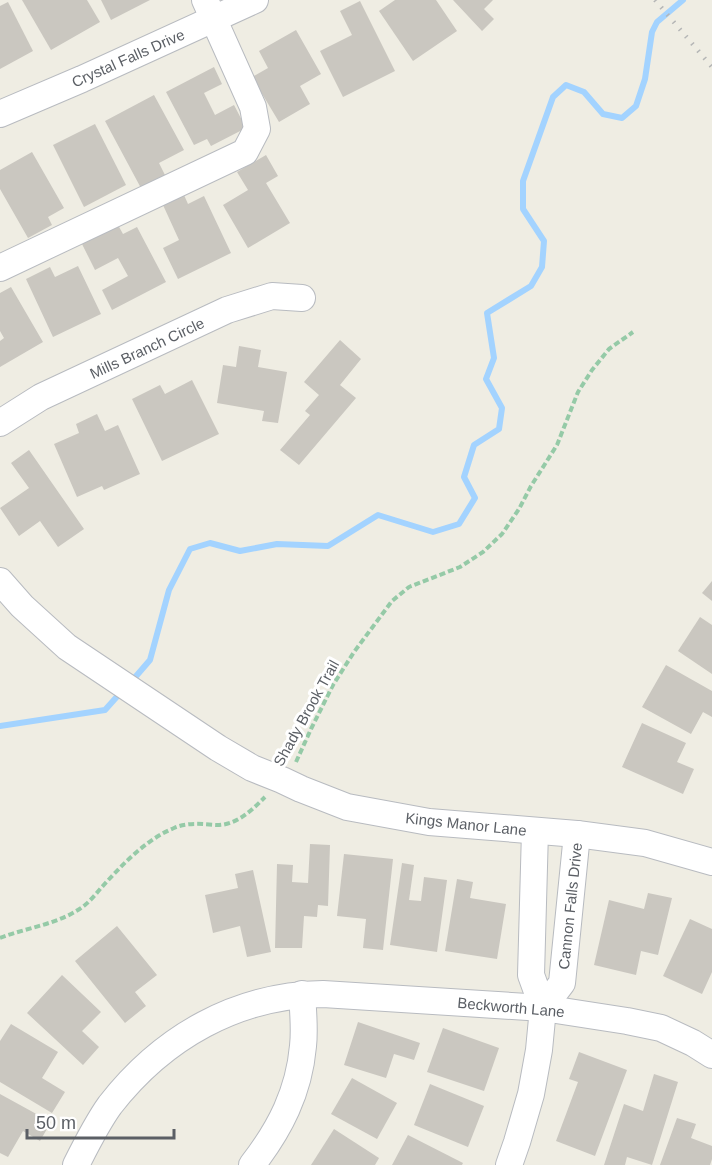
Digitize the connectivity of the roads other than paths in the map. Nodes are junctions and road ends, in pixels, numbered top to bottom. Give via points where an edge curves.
1 (255, 0) edge
2 (210, 9) edge
3 (0, 114) edge
4 (0, 268) edge
5 (302, 298) dead end
6 (0, 423) edge
7 (0, 581) edge
8 (535, 831) junction
9 (577, 834) junction
10 (710, 856) edge
11 (302, 994) junction
12 (543, 1008) junction
13 (712, 1055) edge
14 (76, 1165) edge
15 (252, 1165) edge
16 (509, 1165) edge

1 - 2 street, Crystal Falls Drive
2 - 3 street, Crystal Falls Drive via 82,80
2 - 4 street via 253,107 257,129 245,152
5 - 6 street, Mills Branch Circle via 272,296 227,310 41,397
7 - 8 street, Kings Manor Lane via 67,647 252,768 347,807 429,822
8 - 9 street, Kings Manor Lane
8 - 12 street via 531,975
9 - 10 street, Kings Manor Lane
9 - 12 street, Cannon Falls Drive via 562,983
11 - 12 street, Beckworth Lane
11 - 14 street, Beckworth Lane via 278,997 208,1021 163,1051 110,1106
11 - 15 street via 304,1044 295,1089 274,1135
12 - 13 street, Beckworth Lane via 647,1024 675,1034
12 - 16 street via 531,1094

